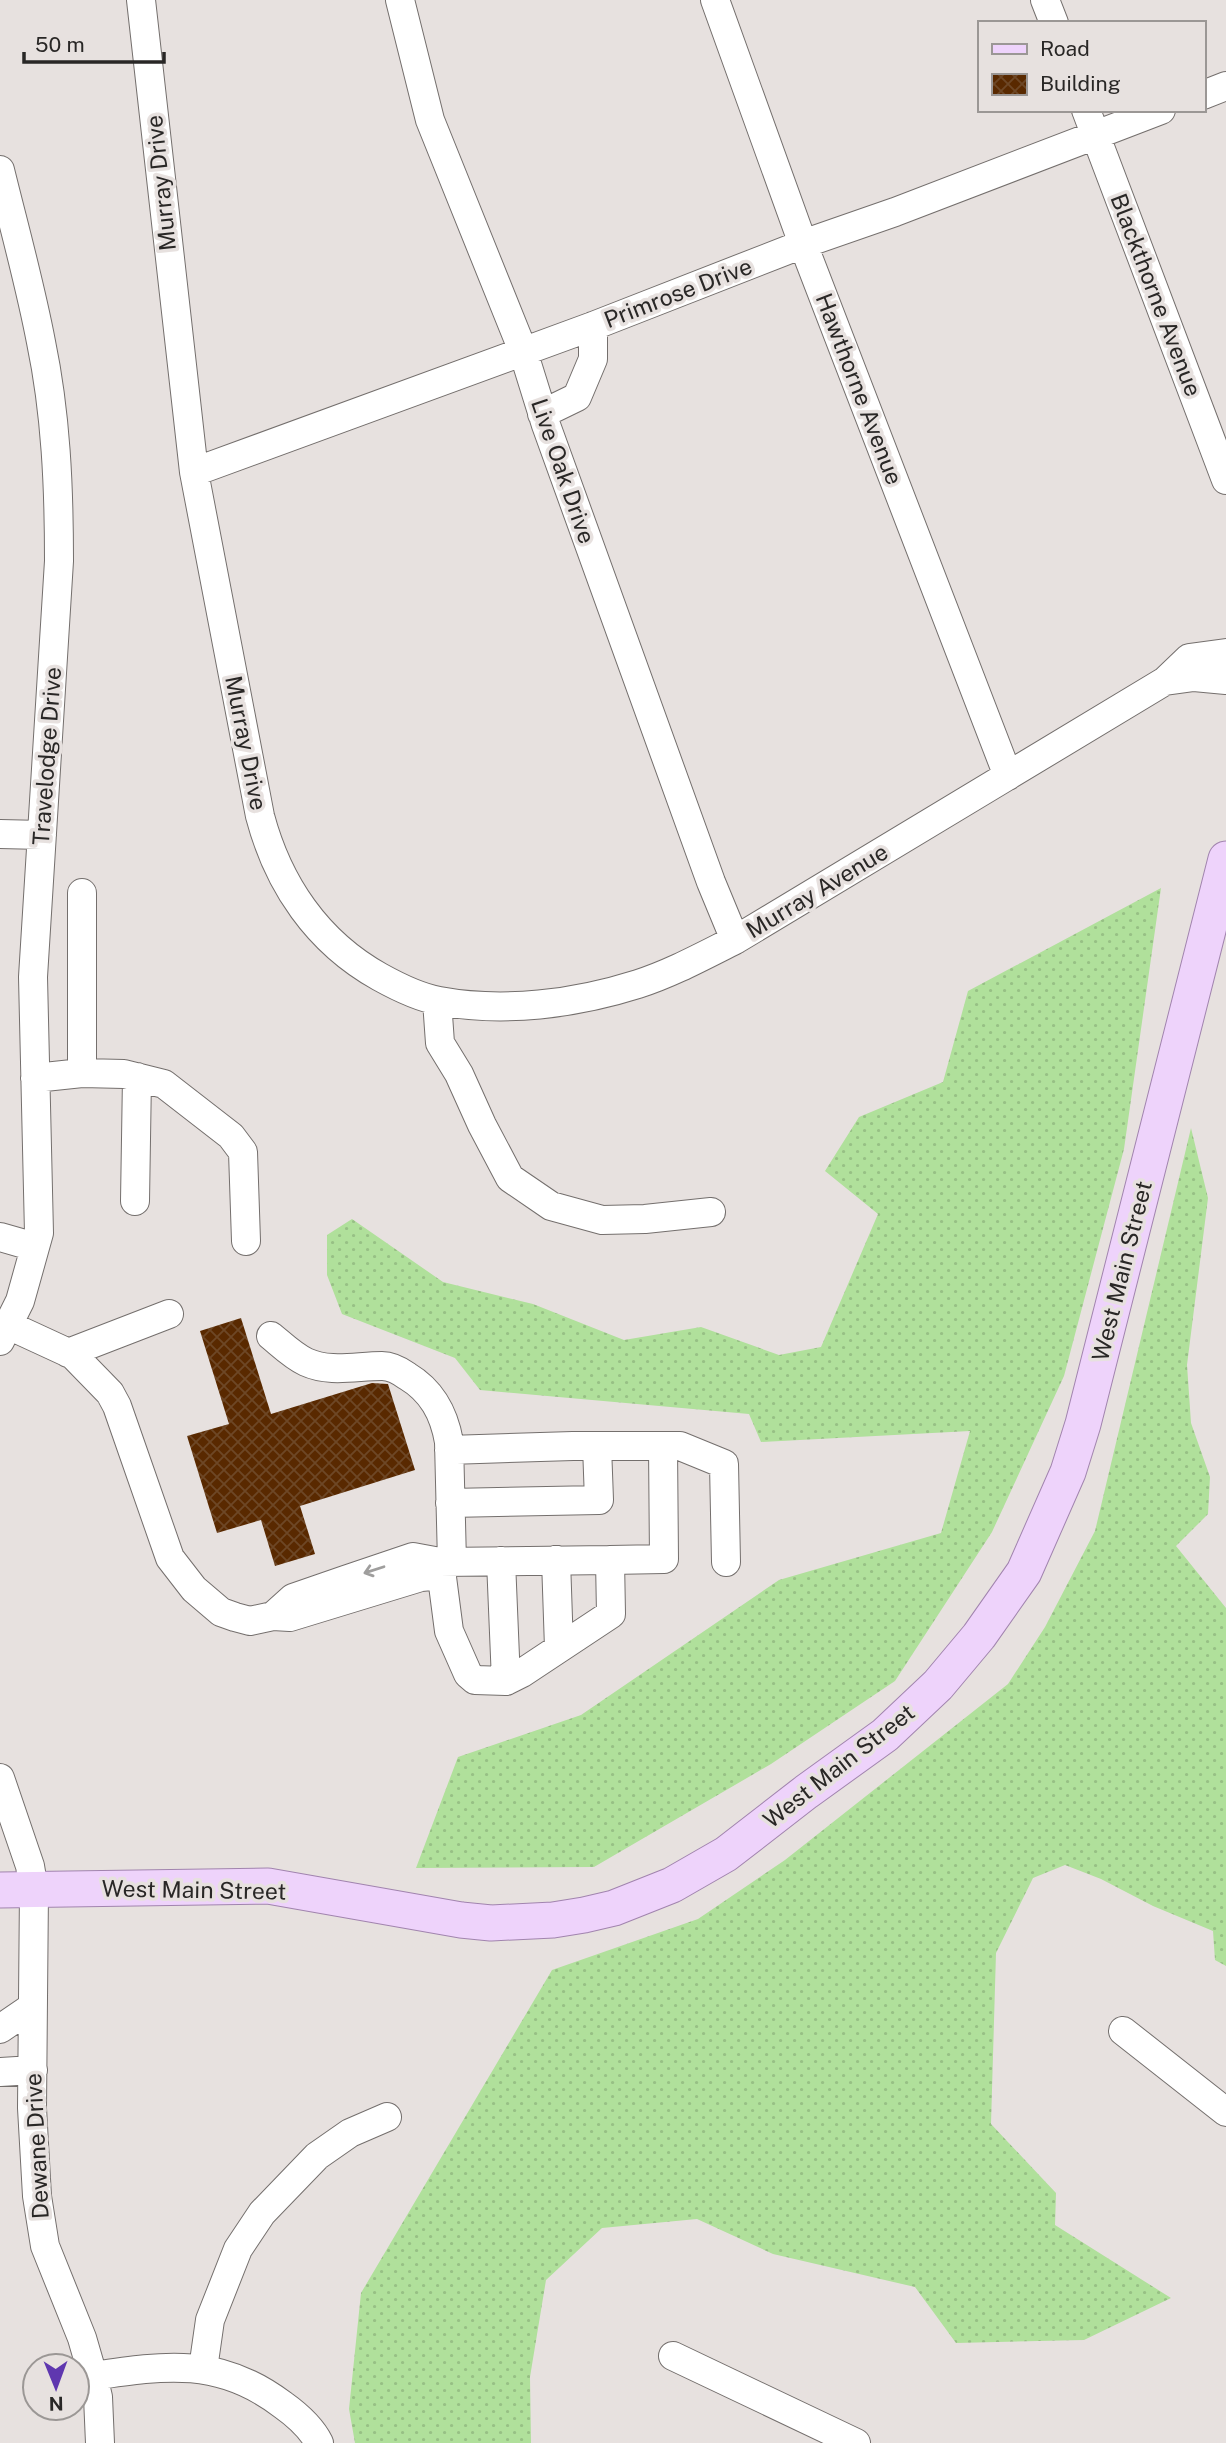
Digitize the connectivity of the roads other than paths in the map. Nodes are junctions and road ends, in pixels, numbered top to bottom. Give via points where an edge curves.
1 (141, 0) edge
2 (400, 0) edge
3 (715, 0) edge
4 (1045, 0) edge
5 (1053, 21) edge
6 (1226, 86) edge
7 (1205, 94) edge
8 (1149, 112) edge
9 (1091, 122) edge
10 (0, 170) edge
11 (803, 244) junction
12 (593, 326) junction
13 (523, 351) junction
14 (542, 414) junction
15 (194, 472) junction
16 (1226, 480) edge
17 (1226, 653) edge
18 (1226, 680) edge
19 (1165, 681) junction
20 (1008, 776) junction
21 (0, 834) edge
22 (42, 835) junction
23 (1226, 859) edge
24 (82, 893) dead end
25 (735, 940) junction
26 (437, 1001) junction
27 (82, 1073) junction
28 (137, 1077) junction
29 (35, 1078) junction
30 (135, 1201) dead end
31 (711, 1212) dead end
32 (0, 1237) edge
33 (246, 1241) dead end
34 (35, 1247) junction
35 (169, 1314) dead end
36 (4, 1333) edge
37 (271, 1336) dead end
38 (68, 1353) junction
39 (597, 1446) junction
40 (663, 1446) junction
41 (449, 1450) junction
42 (450, 1503) junction
43 (556, 1560) junction
44 (610, 1560) junction
45 (501, 1561) junction
46 (726, 1562) dead end
47 (445, 1566) junction
48 (559, 1648) junction
49 (506, 1681) junction
50 (0, 1778) edge
51 (17, 1890) edge
52 (32, 2007) junction
53 (0, 2029) edge
54 (1123, 2031) dead end
55 (33, 2070) junction
56 (0, 2072) edge
57 (1226, 2112) edge
58 (387, 2117) dead end
59 (673, 2356) dead end
60 (203, 2369) junction
61 (93, 2376) junction
62 (100, 2443) edge
63 (319, 2443) edge
64 (856, 2443) edge

1 - 15 street, Murray Drive
2 - 13 street, Live Oak Drive via 430,120
3 - 11 street, Hawthorne Avenue
4 - 5 street
6 - 7 street
8 - 9 street, Primrose Drive
9 - 11 street, Primrose Drive via 895,212
9 - 16 street, Blackthorne Avenue
10 - 22 street, Travelodge Drive via 42,344 57,466 59,561
11 - 12 street, Primrose Drive
11 - 20 street, Hawthorne Avenue
12 - 13 street, Primrose Drive
12 - 14 street via 593,359 577,397
13 - 14 street, Live Oak Drive
13 - 15 street, Primrose Drive
14 - 25 street, Live Oak Drive
15 - 26 street, Murray Drive via 260,816 274,862 298,904 348,957 390,983
17 - 19 street, Murray Avenue via 1189,658
18 - 19 street, Murray Avenue via 1194,677
19 - 20 street, Murray Avenue
20 - 25 street, Murray Avenue
21 - 22 street
22 - 29 street, Travelodge Drive via 33,976
23 - 51 main road, West Main Street via 1068,1472 1024,1572 938,1685 885,1735 700,1871 644,1898 584,1915 522,1922 461,1920 268,1886
24 - 27 street
25 - 26 street, Murray Avenue via 639,984 572,1000 505,1006
26 - 31 street via 440,1043 510,1178 551,1206 602,1220
27 - 28 street
27 - 29 street
28 - 30 street
28 - 33 street via 164,1084 231,1136 243,1152
29 - 34 street, Travelodge Drive via 39,1233
32 - 34 street
34 - 36 street, Travelodge Drive via 20,1301
35 - 38 street
36 - 38 street
37 - 41 street via 308,1363 350,1369 385,1366 416,1381 438,1406
38 - 47 street via 110,1393 117,1406 170,1558 194,1589 221,1612 250,1621 273,1616 293,1598 414,1558
39 - 40 street
39 - 41 street
39 - 42 street via 598,1500
40 - 44 street via 664,1559
40 - 46 street via 680,1446 724,1464
41 - 42 street
42 - 47 street
43 - 44 street
43 - 45 street
43 - 48 street
44 - 48 street via 611,1614
45 - 47 street
45 - 49 street
47 - 49 street via 449,1631 468,1674 475,1680
48 - 49 street
50 - 51 street via 30,1866
51 - 52 street, Dewane Drive
52 - 53 street
52 - 55 street, Dewane Drive
54 - 57 street
55 - 56 street
55 - 61 street, Dewane Drive via 37,2196 44,2246
58 - 60 street via 350,2133 317,2156 262,2213 238,2249 210,2320
59 - 64 street
60 - 61 street via 155,2366
60 - 63 street via 230,2375 267,2393 299,2417
61 - 62 street, Dewane Drive

